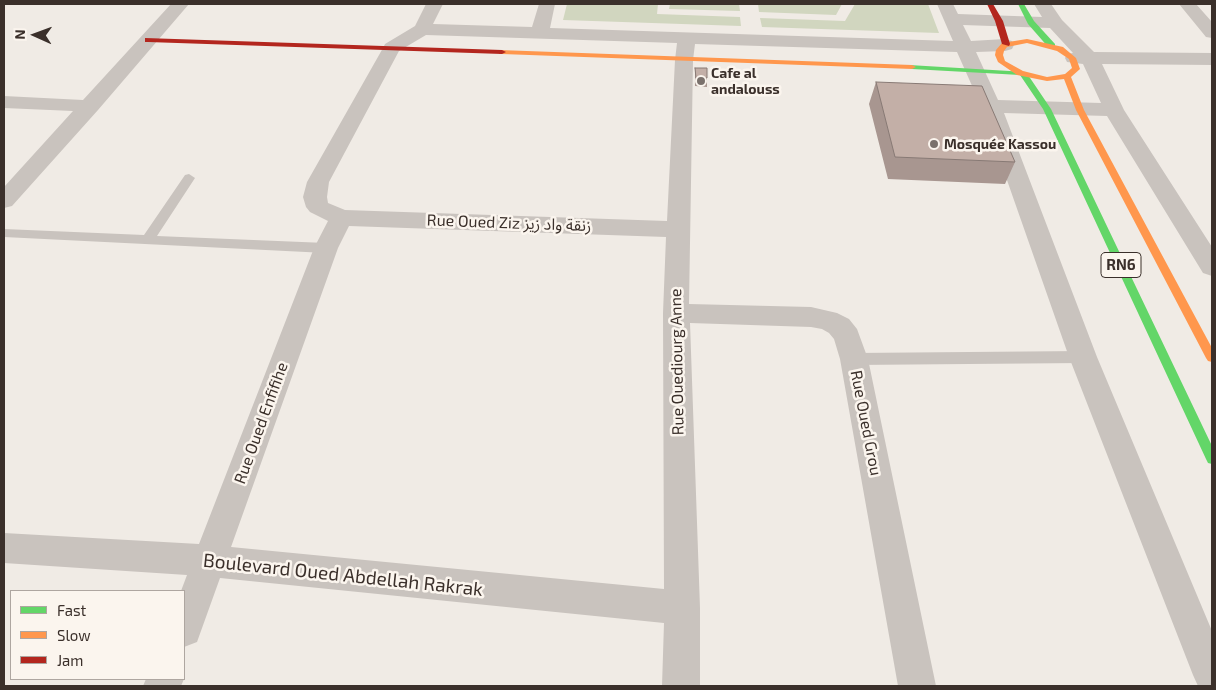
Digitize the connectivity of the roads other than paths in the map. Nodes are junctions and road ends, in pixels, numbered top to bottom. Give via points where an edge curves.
1 (180, 4) edge
2 (434, 4) edge
3 (547, 4) edge
4 (990, 4) edge
5 (1021, 4) edge
6 (1043, 4) edge
7 (1187, 4) edge
8 (949, 12) edge
9 (999, 21) junction
10 (1031, 22) junction
11 (1055, 23) junction
12 (422, 29) junction
13 (540, 32) junction
14 (1212, 33) edge
15 (148, 40) junction
16 (1006, 45) junction
17 (1052, 46) junction
18 (392, 48) junction
19 (685, 49) junction
20 (968, 58) junction
21 (1081, 59) junction
22 (1212, 59) edge
23 (1021, 73) junction
24 (1067, 76) junction
25 (4, 102) edge
26 (91, 106) junction
27 (991, 106) junction
28 (1047, 109) junction
29 (1080, 110) junction
30 (1114, 110) junction
31 (189, 178) dead end
32 (4, 201) edge
33 (341, 218) junction
34 (677, 229) junction
35 (4, 233) edge
36 (147, 240) junction
37 (326, 248) junction
38 (1212, 267) edge
39 (676, 313) junction
40 (1083, 357) junction
41 (1212, 358) edge
42 (854, 359) junction
43 (1212, 459) edge
44 (4, 548) edge
45 (210, 561) junction
46 (682, 608) junction
47 (185, 626) edge
48 (1212, 675) edge
49 (681, 686) edge
50 (917, 686) edge

1 - 15 street
2 - 12 street
3 - 13 street
4 - 9 main road, RN6
5 - 10 main road
6 - 11 street
7 - 14 street
8 - 9 street
8 - 20 street
9 - 10 street
9 - 16 main road, RN6
10 - 11 street
10 - 17 main road
11 - 21 street
12 - 13 street
12 - 18 street
13 - 19 street
15 - 18 main road
15 - 26 street
16 - 17 main road via 1027,41
16 - 20 street
16 - 23 main road, RN6 via 1000,50 1002,62
17 - 21 main road
18 - 19 main road
18 - 33 street via 318,182 315,197 318,207
19 - 20 street
19 - 34 street, Rue Ouediourg Anne
20 - 23 main road
20 - 27 street
21 - 22 street
21 - 24 main road
21 - 30 street
23 - 24 main road, RN6 via 1047,79
23 - 28 main road, RN6
24 - 29 main road, RN6
25 - 26 street
26 - 32 street
27 - 28 street
27 - 40 street
28 - 29 street
28 - 43 main road, RN6
29 - 30 street
29 - 41 main road, RN6
30 - 38 street
31 - 36 lane
33 - 34 street, Rue Oued Ziz زنقة واد زيز
33 - 37 street, Rue Oued Enfifihe
34 - 39 street, Rue Ouediourg Anne
35 - 36 lane
36 - 37 lane
37 - 45 street, Rue Oued Enfifihe
39 - 42 street, Rue Oued Grou via 828,320 847,336
39 - 46 street, Rue Ouediourg Anne
40 - 42 lane
40 - 48 street
42 - 50 street, Rue Oued Grou
44 - 45 street, Boulevard Oued Abdellah Rakrak
45 - 46 street, Boulevard Oued Abdellah Rakrak
45 - 47 street, Rue Oued Enfifihe
46 - 49 street, Rue Ouediourg Anne

